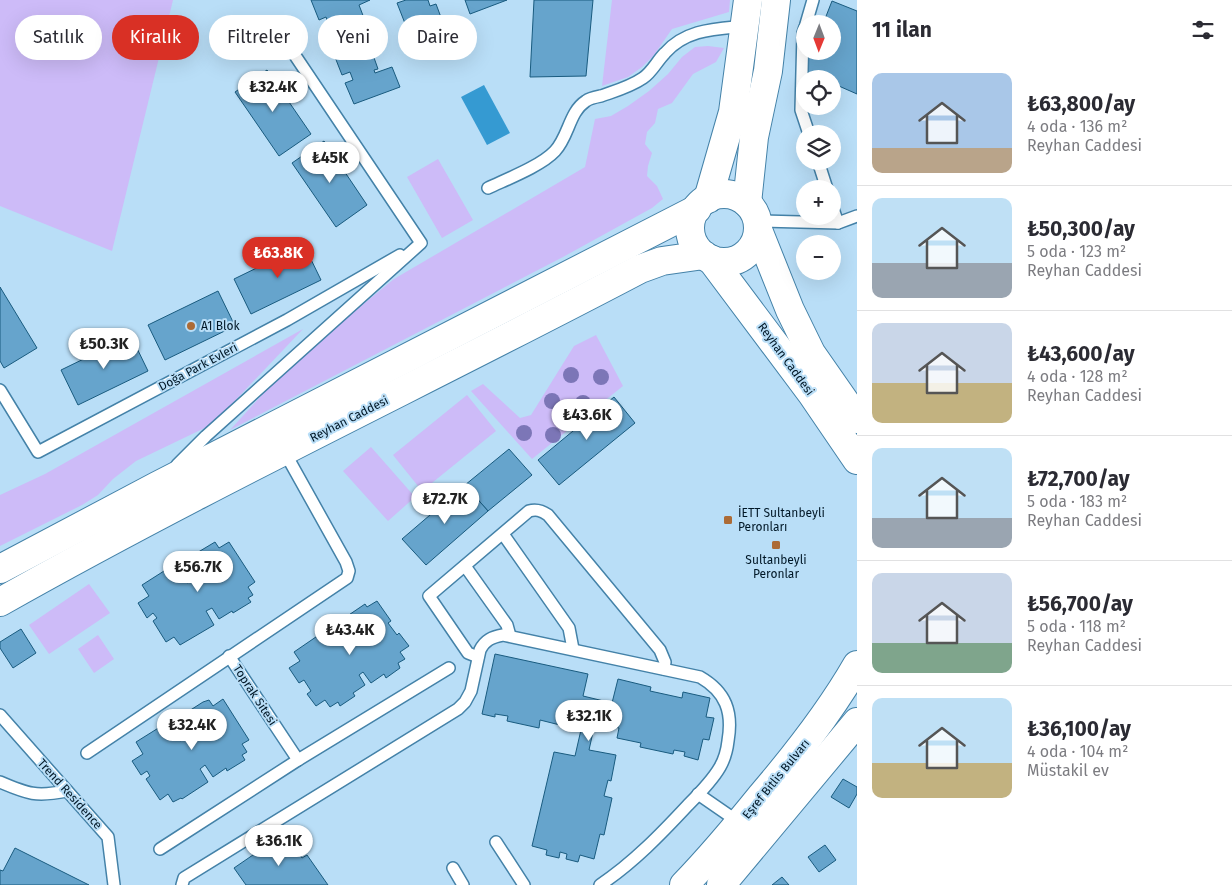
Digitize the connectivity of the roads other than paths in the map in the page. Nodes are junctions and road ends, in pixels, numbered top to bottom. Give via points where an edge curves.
1 (776, 0) edge
2 (813, 0) edge
3 (747, 13) edge
4 (808, 15) edge
5 (298, 60) edge
6 (802, 60) edge
7 (806, 125) edge
8 (488, 188) dead end
9 (702, 204) junction
10 (857, 216) edge
11 (754, 218) junction
12 (796, 220) edge
13 (841, 222) edge
14 (420, 243) junction
15 (708, 257) junction
16 (0, 390) edge
17 (857, 419) edge
18 (271, 427) junction
19 (284, 451) junction
20 (857, 460) edge
21 (157, 486) junction
22 (503, 534) junction
23 (465, 566) junction
24 (0, 569) edge
25 (0, 602) edge
26 (510, 636) junction
27 (573, 649) junction
28 (230, 656) junction
29 (478, 657) junction
30 (857, 665) edge
31 (449, 668) dead end
32 (664, 670) junction
33 (0, 716) edge
34 (857, 722) edge
35 (87, 753) dead end
36 (298, 760) junction
37 (0, 782) edge
38 (67, 790) junction
39 (698, 794) junction
40 (740, 823) junction
41 (496, 842) dead end
42 (160, 849) dead end
43 (453, 868) dead end
44 (114, 885) edge
45 (182, 885) edge
46 (464, 885) edge
47 (524, 885) edge
48 (600, 885) edge
49 (684, 885) edge
50 (722, 885) edge

1 - 11 main road, Reyhan Caddesi via 768,71 754,137
2 - 4 lane
3 - 8 lane via 678,41 644,78 586,101 573,114 565,137 554,152
3 - 9 main road via 733,112
5 - 14 lane
6 - 7 lane via 801,110
9 - 11 main road via 718,195 728,194 738,198
9 - 15 main road via 691,225 692,236 696,247
9 - 18 main road
10 - 13 lane
11 - 12 lane
11 - 15 main road via 756,240 744,256 725,262
11 - 17 main road, Reyhan Caddesi via 790,310 811,353
14 - 16 lane, Doğa Park Evleri via 287,320 38,452
14 - 21 lane via 206,436
15 - 19 main road, Reyhan Caddesi via 662,261 640,270
15 - 20 main road, Reyhan Caddesi via 812,394
18 - 19 main road
18 - 21 main road
19 - 25 main road, Reyhan Caddesi
19 - 28 lane, Toprak Sitesi via 349,571 347,578
21 - 24 main road
22 - 23 lane
22 - 27 lane via 569,628
22 - 32 lane via 529,512 540,510 548,515 660,650 665,662
23 - 26 lane via 507,624
23 - 29 lane via 429,596 468,653
26 - 27 lane
26 - 29 lane via 497,636 486,642
27 - 32 lane
28 - 35 lane
28 - 36 lane, Toprak Sitesi
29 - 45 lane via 469,696 458,709 184,878
30 - 40 main road, Eşref Bitlis Bulvarı via 806,743
31 - 36 lane
32 - 39 lane via 707,681 720,694 728,711 730,730 727,748 720,767
33 - 38 lane, Trend Residence
34 - 50 main road, Eşref Bitlis Bulvarı
36 - 42 lane
37 - 38 lane via 29,794
38 - 44 lane, Trend Residence via 108,837
39 - 40 lane
39 - 48 lane via 653,842
40 - 49 main road, Eşref Bitlis Bulvarı
41 - 47 lane
43 - 46 lane

